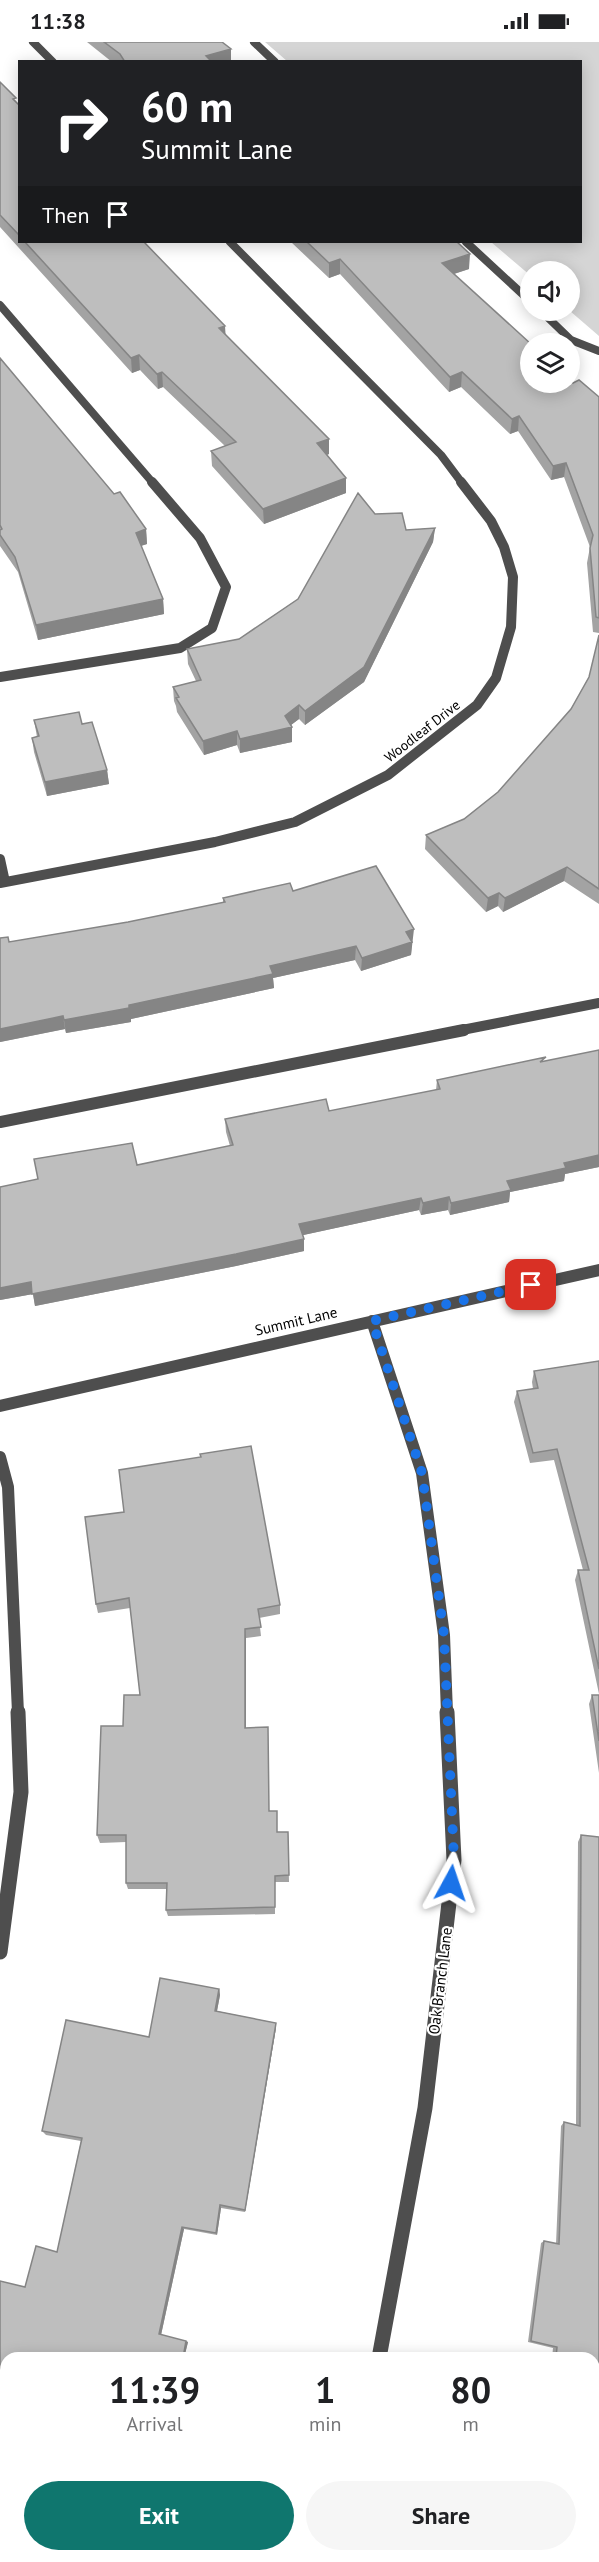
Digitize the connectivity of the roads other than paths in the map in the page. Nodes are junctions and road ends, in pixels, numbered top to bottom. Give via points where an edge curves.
1 (33, 42) edge
2 (254, 42) edge
3 (50, 60) edge
4 (273, 60) edge
5 (232, 243) edge
6 (467, 243) edge
7 (520, 292) edge
8 (0, 305) edge
9 (551, 321) edge
10 (599, 351) edge
11 (0, 678) edge
12 (0, 859) edge
13 (3, 882) edge
14 (599, 1003) edge
15 (0, 1122) edge
16 (599, 1270) edge
17 (372, 1321) junction
18 (0, 1406) edge
19 (0, 1457) edge
20 (0, 1952) edge
21 (380, 2352) edge

1 - 3 street
2 - 4 street
5 - 13 street, Woodleaf Drive via 441,455 491,521 513,577 511,627 496,678 477,705 388,775 295,822 215,843
6 - 7 street
8 - 11 street via 200,538 226,587 212,628 180,648
9 - 10 street via 571,340
12 - 13 street
14 - 15 street
16 - 17 street, Summit Lane
17 - 18 street, Summit Lane
17 - 21 street, Oak Branch Lane via 422,1473 444,1635 454,1860 425,2108
19 - 20 street via 8,1487 21,1792

